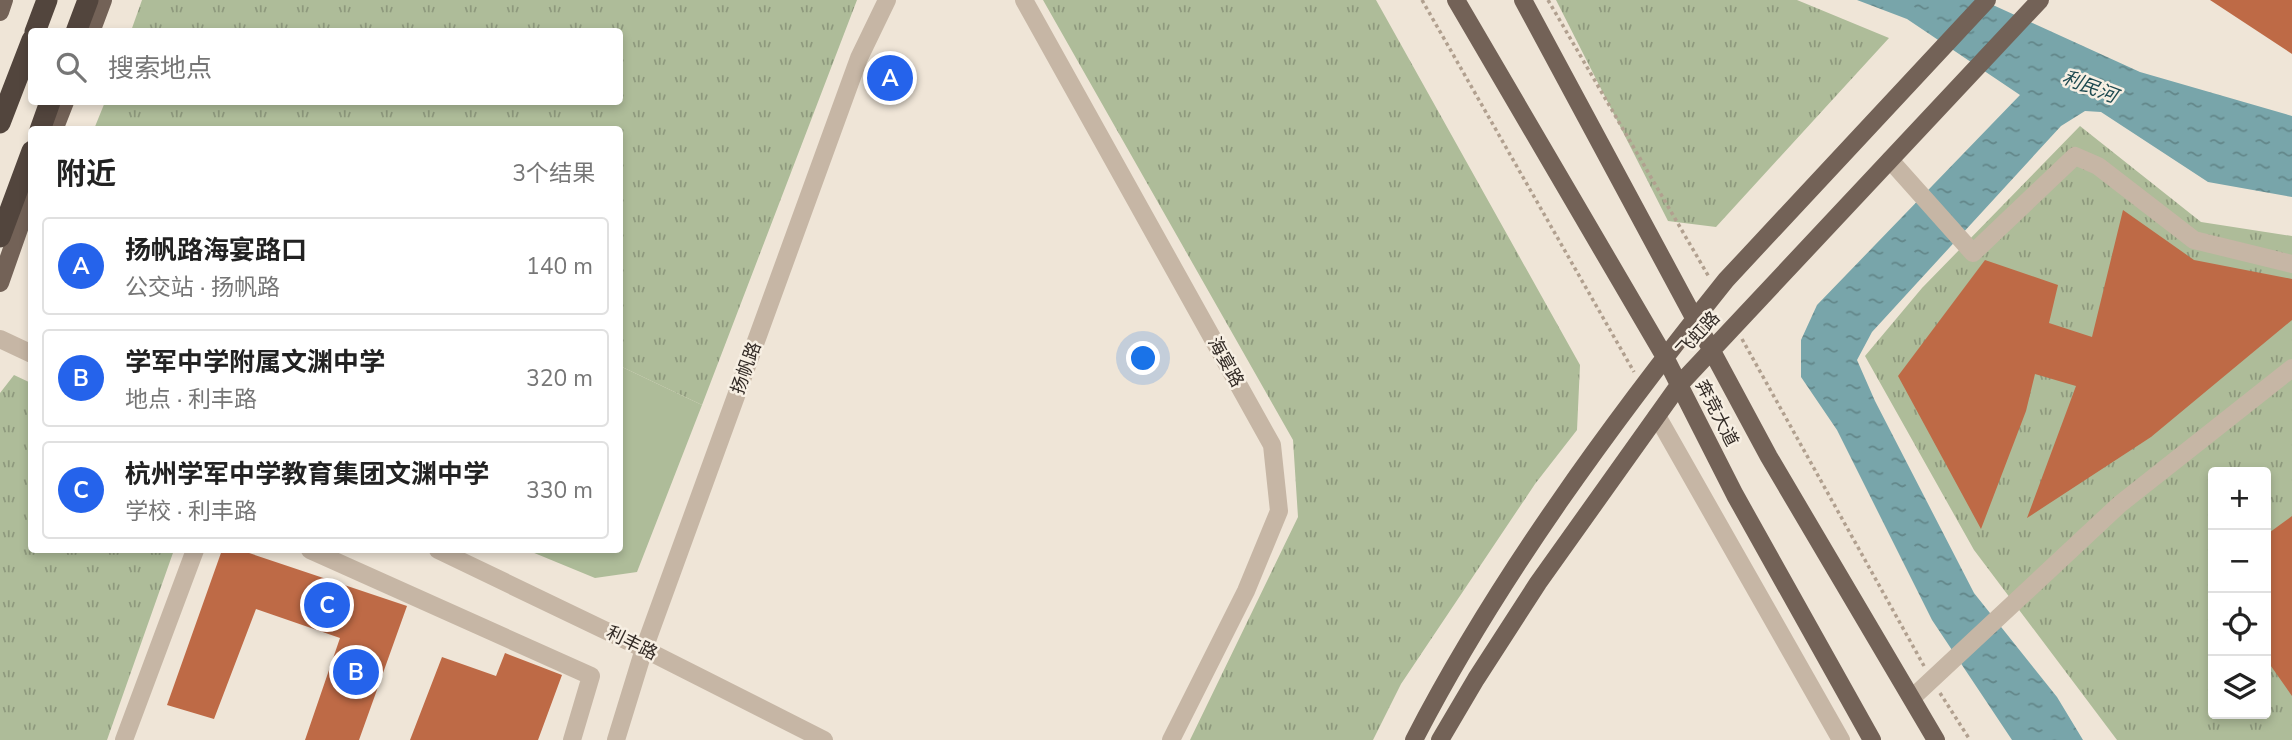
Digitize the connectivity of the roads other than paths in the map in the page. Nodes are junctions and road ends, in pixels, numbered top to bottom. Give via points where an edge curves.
1 (4, 0) edge
2 (47, 0) edge
3 (88, 0) edge
4 (103, 0) edge
5 (887, 0) edge
6 (1024, 0) edge
7 (1456, 0) edge
8 (1522, 0) edge
9 (1987, 0) edge
10 (2040, 0) edge
11 (0, 12) edge
12 (36, 28) edge
13 (78, 28) edge
14 (92, 28) edge
15 (28, 50) edge
16 (49, 105) edge
17 (64, 105) edge
18 (0, 123) edge
19 (41, 126) edge
20 (56, 126) edge
21 (1891, 160) junction
22 (28, 162) edge
23 (28, 203) edge
24 (0, 237) edge
25 (2292, 264) edge
26 (0, 283) edge
27 (1693, 320) junction
28 (0, 339) edge
29 (1711, 351) junction
30 (28, 352) edge
31 (1666, 359) junction
32 (2292, 368) edge
33 (1679, 385) junction
34 (1657, 416) junction
35 (194, 553) edge
36 (317, 553) edge
37 (444, 553) edge
38 (644, 649) junction
39 (1912, 698) junction
40 (124, 740) edge
41 (572, 740) edge
42 (616, 740) edge
43 (824, 740) edge
44 (1171, 740) edge
45 (1414, 740) edge
46 (1440, 740) edge
47 (1842, 740) edge
48 (1872, 740) edge
49 (1936, 740) edge

1 - 11 main road
2 - 12 highway
3 - 13 highway
4 - 14 main road
5 - 38 street, 扬帆路 via 859,58
6 - 44 street, 海宴路 via 1272,445 1279,511 1247,590
7 - 31 main road, 奔竞大道
8 - 27 main road, 奔竞大道
9 - 27 main road, 飞虹路
10 - 21 main road, 飞虹路
15 - 18 highway
16 - 19 highway
17 - 20 main road
21 - 25 street via 1973,253 2075,156 2098,166 2194,240
21 - 29 main road, 飞虹路
22 - 24 highway
23 - 26 main road
27 - 29 main road, 奔竞大道
27 - 31 main road, 飞虹路
28 - 30 street
29 - 33 main road, 飞虹路
29 - 39 main road, 奔竞大道
31 - 33 main road, 奔竞大道
31 - 45 main road, 飞虹路 via 1586,465 1510,578
32 - 39 street via 2120,504
33 - 34 main road, 飞虹路
33 - 48 main road, 奔竞大道
34 - 46 main road, 飞虹路 via 1538,583
34 - 47 street
35 - 40 street
36 - 41 street via 591,676
37 - 38 street, 利丰路
38 - 42 street, 扬帆路
38 - 43 street, 利丰路
39 - 49 main road, 奔竞大道

